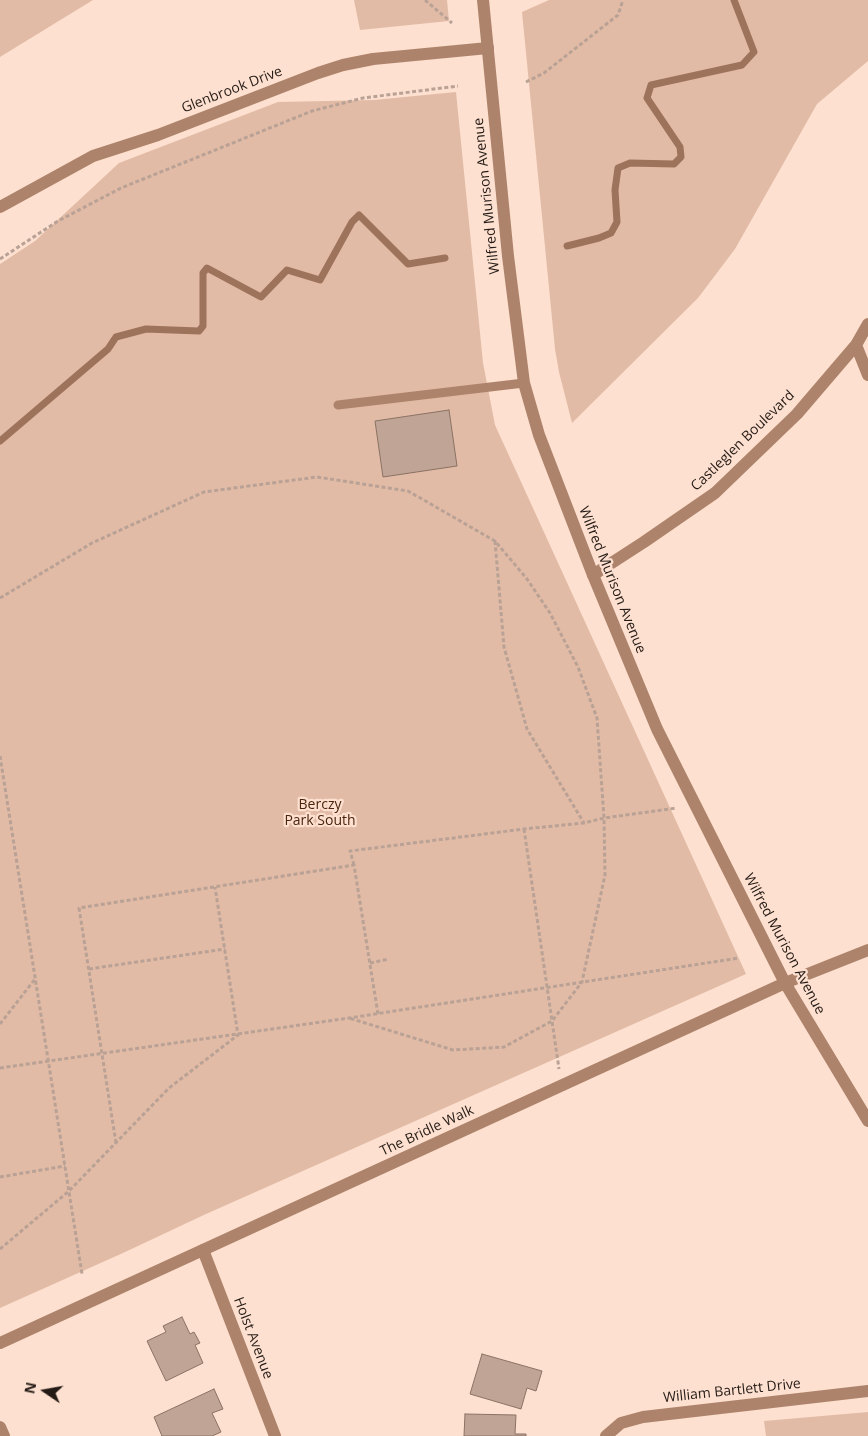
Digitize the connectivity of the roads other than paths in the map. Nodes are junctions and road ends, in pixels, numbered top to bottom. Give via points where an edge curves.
1 (483, 0) edge
2 (488, 48) junction
3 (0, 207) edge
4 (868, 324) edge
5 (856, 345) junction
6 (868, 375) edge
7 (524, 383) junction
8 (338, 405) dead end
9 (593, 575) junction
10 (868, 950) edge
11 (785, 983) junction
12 (868, 1121) edge
13 (203, 1250) junction
14 (0, 1343) edge
15 (868, 1391) edge
16 (0, 1427) edge
17 (4, 1436) edge
18 (275, 1436) edge
19 (606, 1436) edge

1 - 2 street, Wilfred Murison Avenue
2 - 3 street, Glenbrook Drive via 373,59 318,73 158,135 93,156
2 - 7 street, Wilfred Murison Avenue
4 - 5 street, Castleglen Boulevard
5 - 6 street
5 - 9 street, Castleglen Boulevard via 797,414 716,493
7 - 8 lane
7 - 9 street, Wilfred Murison Avenue via 550,467
9 - 11 street, Wilfred Murison Avenue via 657,729
10 - 11 street, The Bridle Walk
11 - 12 street, Wilfred Murison Avenue
11 - 13 street, The Bridle Walk
13 - 14 street, The Bridle Walk
13 - 18 street, Holst Avenue
15 - 19 street, William Bartlett Drive via 643,1416 621,1423
16 - 17 street

